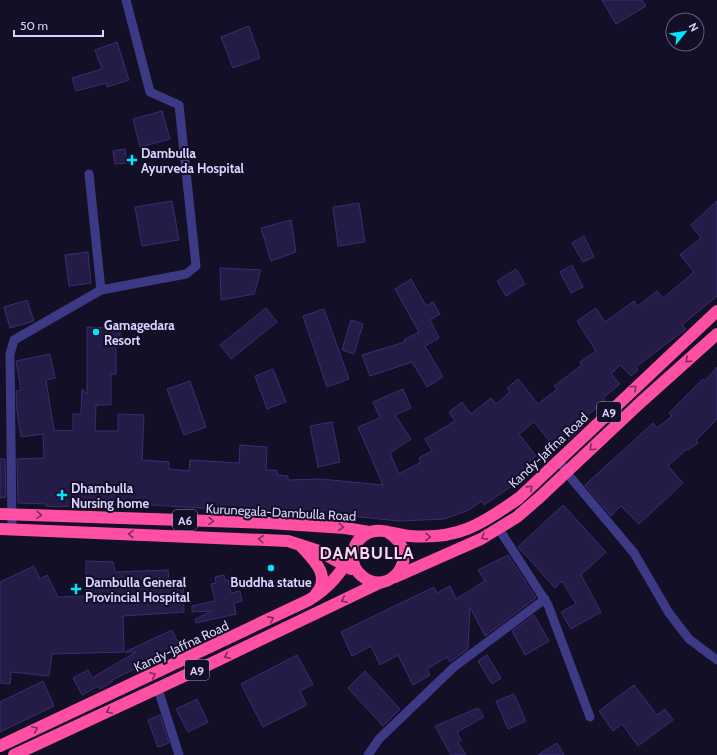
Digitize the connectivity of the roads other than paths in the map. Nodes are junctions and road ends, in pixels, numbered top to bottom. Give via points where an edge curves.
1 (126, 0) edge
2 (89, 174) dead end
3 (101, 290) junction
4 (717, 311) edge
5 (717, 334) edge
6 (559, 460) junction
7 (566, 472) junction
8 (6, 514) edge
9 (80, 517) junction
10 (6, 529) edge
11 (499, 529) junction
12 (81, 532) junction
13 (369, 532) junction
14 (389, 533) junction
15 (300, 544) junction
16 (354, 548) junction
17 (346, 565) junction
18 (360, 575) junction
19 (394, 578) junction
20 (379, 582) junction
21 (545, 599) junction
22 (310, 600) junction
23 (717, 660) edge
24 (158, 688) junction
25 (590, 717) dead end
26 (13, 740) junction
27 (0, 746) edge
28 (18, 754) edge
29 (179, 755) edge
30 (368, 755) edge

1 - 3 street via 150,92 179,105 196,266 186,274
2 - 3 street
3 - 8 street via 14,340 10,354
6 -> 4 highway, Kandy-Jaffna Road / A9
5 -> 7 highway, A9
6 - 7 street
14 -> 6 highway, Kandy-Jaffna Road / A9 via 440,537 468,530 519,498
7 - 11 highway, A9 via 540,497
7 - 23 street via 634,553 689,639
8 -> 9 highway, Kurunegala-Dambulla Road / A6
8 - 10 street
9 - 12 highway
9 -> 13 highway, Kurunegala-Dambulla Road / A6 via 269,523
10 - 12 highway, A6
11 -> 19 highway, A9
11 - 21 street
15 -> 12 highway, A6 via 255,538
13 - 14 highway
13 - 16 highway via 357,541
14 - 19 highway via 400,543 404,558
15 - 17 highway, A6 via 329,555
15 - 22 highway via 320,567 322,574 321,587
16 - 17 highway, Kandy-Jaffna Road / A9
16 - 18 highway via 353,563
17 - 18 highway, A6
17 - 22 highway, Kandy-Jaffna Road / A9 via 335,580
18 - 20 highway
19 - 20 highway
20 -> 24 highway, A9
21 - 25 street
21 - 30 street via 454,667 379,739
26 -> 22 highway, Kandy-Jaffna Road / A9
24 -> 28 highway, A9
24 - 29 street
26 - 27 highway, Kandy-Jaffna Road / A9
26 - 28 street

